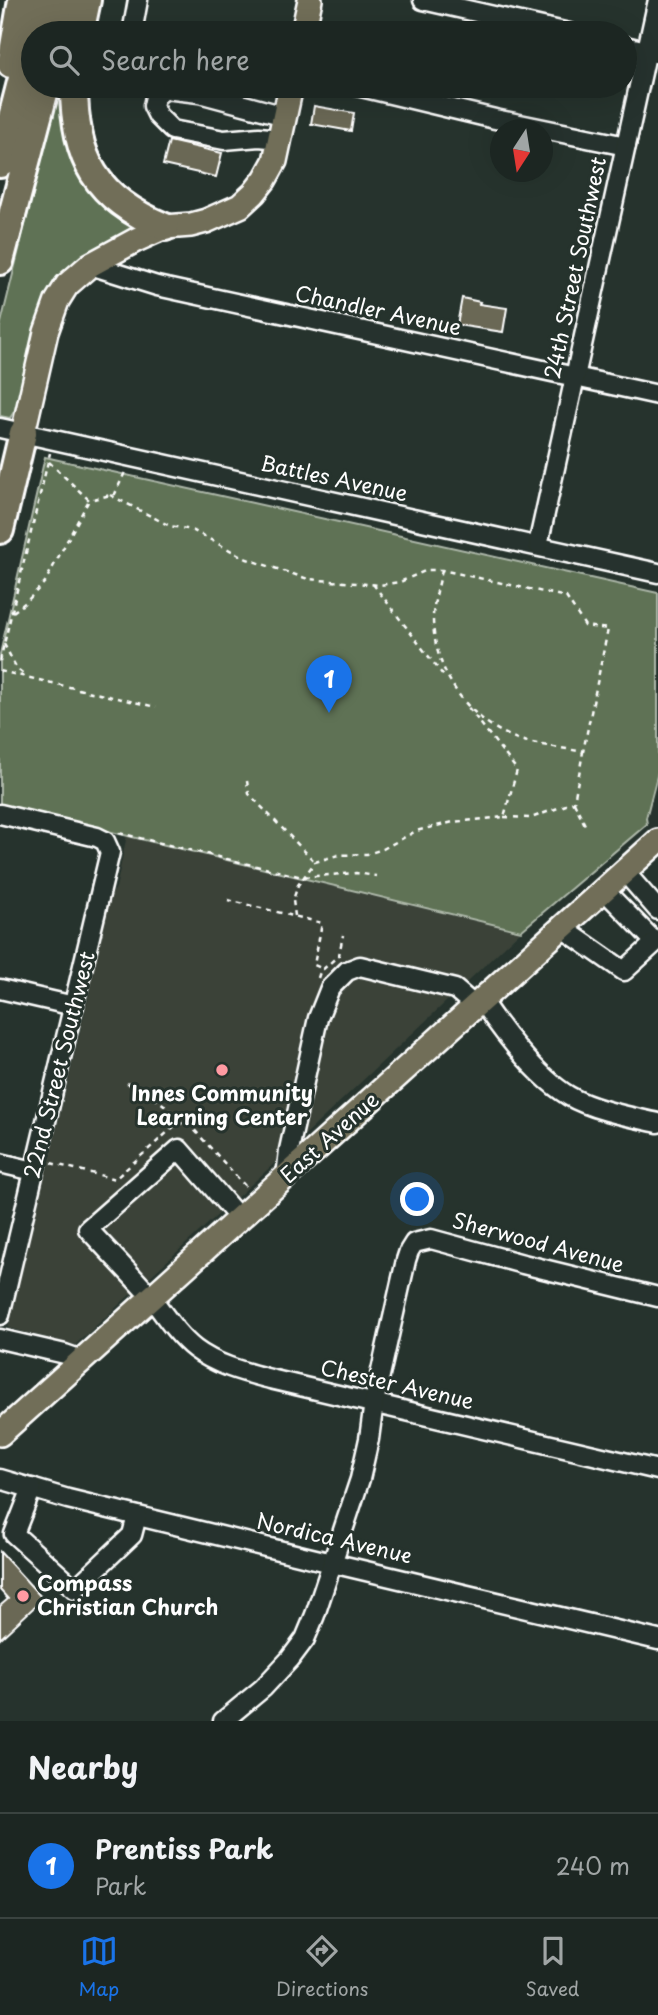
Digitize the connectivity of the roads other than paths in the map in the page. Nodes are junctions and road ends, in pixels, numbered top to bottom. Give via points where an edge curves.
1 (22, 0) edge
2 (43, 0) edge
3 (68, 0) edge
4 (87, 0) edge
5 (138, 0) edge
6 (310, 0) edge
7 (423, 0) edge
8 (657, 0) edge
9 (482, 7) edge
10 (38, 21) edge
11 (62, 21) edge
12 (83, 21) edge
13 (134, 21) edge
14 (306, 21) edge
15 (529, 21) edge
16 (652, 52) edge
17 (21, 84) edge
18 (43, 98) edge
19 (74, 98) edge
20 (155, 98) edge
21 (219, 98) edge
22 (289, 98) edge
23 (408, 98) edge
24 (256, 107) junction
25 (285, 116) junction
26 (0, 124) edge
27 (249, 138) junction
28 (280, 139) junction
29 (626, 145) junction
30 (0, 163) edge
31 (165, 227) junction
32 (0, 261) edge
33 (90, 265) junction
34 (576, 377) junction
35 (658, 395) edge
36 (11, 430) edge
37 (0, 530) edge
38 (538, 545) junction
39 (658, 573) edge
40 (0, 814) edge
41 (658, 841) edge
42 (624, 871) junction
43 (603, 889) junction
44 (658, 910) edge
45 (561, 928) junction
46 (657, 941) edge
47 (0, 989) edge
48 (478, 1003) junction
49 (74, 1006) junction
50 (658, 1123) edge
51 (0, 1163) edge
52 (34, 1171) junction
53 (286, 1178) junction
54 (240, 1219) junction
55 (658, 1297) edge
56 (151, 1298) junction
57 (0, 1315) edge
58 (0, 1339) edge
59 (82, 1360) junction
60 (374, 1402) junction
61 (0, 1434) edge
62 (658, 1471) edge
63 (0, 1479) edge
64 (32, 1488) junction
65 (137, 1516) junction
66 (332, 1563) junction
67 (658, 1640) edge
68 (223, 1721) edge

1 - 26 highway
2 - 10 highway
3 - 11 highway
4 - 12 highway
5 - 13 street
6 - 14 main road
7 - 9 street
8 - 16 street, 24th Street Southwest
9 - 15 street
16 - 29 street, 24th Street Southwest
17 - 30 highway
18 - 32 highway
19 - 31 highway via 75,127 82,150 104,188 122,204
20 - 27 street via 158,116 172,130 224,140
21 - 24 street
22 - 25 main road
23 - 29 street
24 - 25 street
24 - 27 street
25 - 28 main road
27 - 28 street
28 - 31 main road via 265,180 240,206 206,222
29 - 34 street, 24th Street Southwest
31 - 33 main road
33 - 34 street, Chandler Avenue via 158,286
33 - 36 main road via 66,285 57,301
34 - 35 street, Chandler Avenue
34 - 38 street, 24th Street Southwest
36 - 37 highway
36 - 38 street, Battles Avenue
38 - 39 street, Battles Avenue
40 - 49 street, 22nd Street Southwest via 97,837 109,847
41 - 42 main road, East Avenue
42 - 43 main road, East Avenue
42 - 44 street
43 - 45 main road, East Avenue
43 - 46 street
45 - 46 street via 624,971
45 - 48 main road, East Avenue
47 - 49 street
48 - 50 street via 545,1077 570,1097
48 - 53 main road, East Avenue
48 - 53 street via 455,989 360,966 346,971 330,988 318,1018
49 - 52 street, 22nd Street Southwest
51 - 52 street
52 - 57 street, 22nd Street Southwest
53 - 54 main road, East Avenue
54 - 56 main road, East Avenue
54 - 56 street, Chester Avenue via 179,1149 88,1229
55 - 60 street, Sherwood Avenue via 430,1238 414,1243
56 - 59 main road, East Avenue
56 - 60 street, Chester Avenue via 194,1349 215,1361 270,1379
58 - 59 street
59 - 61 main road, East Avenue
60 - 62 street, Chester Avenue
60 - 66 street, Sherwood Avenue via 360,1479
63 - 64 street, Nordica Avenue
64 - 65 street, Nordica Avenue
64 - 65 street via 14,1534 75,1589 132,1535
65 - 66 street, Nordica Avenue
66 - 67 street, Nordica Avenue
66 - 68 street, Sherwood Avenue via 299,1649 263,1688

